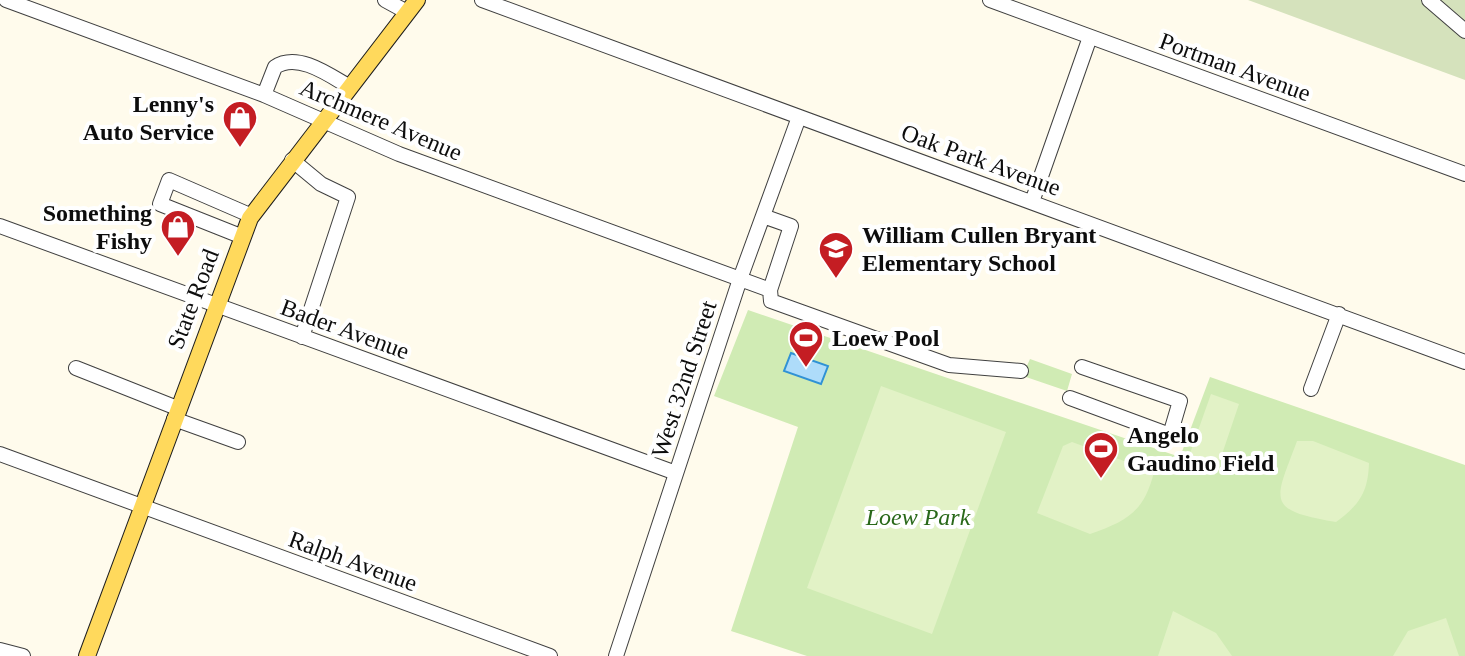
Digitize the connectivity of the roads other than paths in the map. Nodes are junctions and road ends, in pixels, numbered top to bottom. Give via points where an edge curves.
1 (6, 0) edge
2 (385, 0) edge
3 (482, 0) edge
4 (990, 0) edge
5 (1429, 0) edge
6 (412, 6) edge
7 (1465, 31) edge
8 (1090, 37) junction
9 (348, 86) junction
10 (264, 95) junction
11 (799, 117) junction
12 (322, 120) junction
13 (292, 160) junction
14 (1465, 174) edge
15 (1032, 202) junction
16 (230, 203) junction
17 (252, 216) junction
18 (763, 216) junction
19 (0, 226) edge
20 (220, 228) junction
21 (243, 237) junction
22 (740, 279) junction
23 (770, 290) junction
24 (215, 305) junction
25 (1339, 314) junction
26 (302, 337) junction
27 (1465, 362) edge
28 (1082, 367) dead end
29 (76, 368) dead end
30 (1021, 371) dead end
31 (1311, 389) dead end
32 (1070, 398) dead end
33 (176, 414) junction
34 (238, 442) dead end
35 (0, 454) edge
36 (676, 473) junction
37 (141, 507) junction
38 (0, 650) edge
39 (23, 656) edge
40 (87, 656) edge
41 (550, 656) edge
42 (616, 656) edge

1 - 10 street, Archmere Avenue
2 - 6 street
3 - 11 street, Oak Park Avenue
4 - 8 street, Portman Avenue
5 - 7 street
6 - 9 main road, State Road
8 - 14 street, Portman Avenue
8 - 15 street
9 - 10 street via 291,61 275,67
9 - 12 main road, State Road
10 - 12 street, Archmere Avenue
11 - 15 street, Oak Park Avenue
11 - 18 street, West 32nd Street
12 - 13 main road, State Road
12 - 22 street, Archmere Avenue via 399,154
13 - 17 main road, State Road
13 - 26 street via 321,184 348,197
15 - 25 street, Oak Park Avenue
16 - 17 street
16 - 20 street
16 - 20 street via 169,180 160,204
17 - 21 main road, State Road
18 - 22 street, West 32nd Street
18 - 23 street via 791,226
19 - 24 street, Bader Avenue
20 - 21 street
21 - 24 main road, State Road
22 - 23 street, Archmere Avenue
22 - 36 street, West 32nd Street
23 - 30 street, Archmere Avenue via 771,301 949,365
24 - 26 street, Bader Avenue
24 - 33 main road, State Road
25 - 27 street, Oak Park Avenue
25 - 31 street
26 - 36 street, Bader Avenue
28 - 32 street via 1180,401 1170,435
29 - 33 street
33 - 34 street
33 - 37 main road, State Road
35 - 37 street, Ralph Avenue
36 - 42 street, West 32nd Street
37 - 40 main road, State Road
37 - 41 street, Ralph Avenue
38 - 39 street

